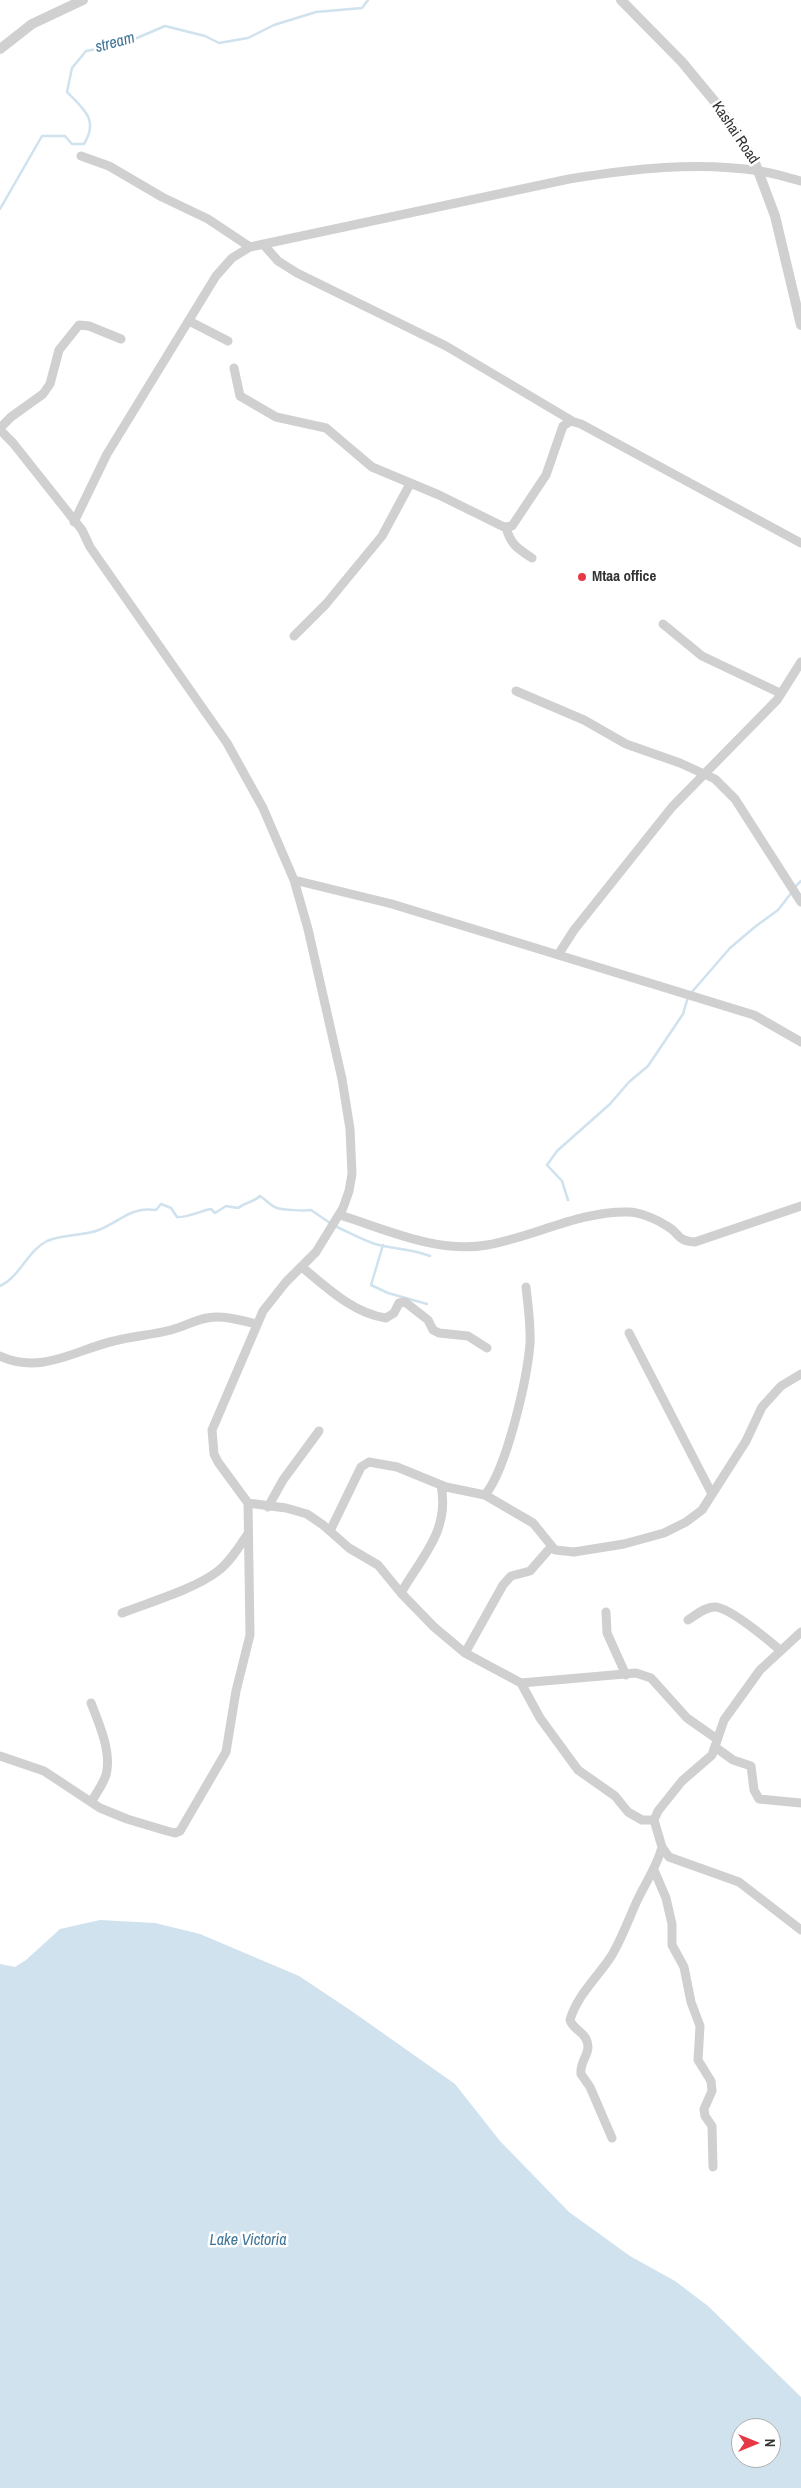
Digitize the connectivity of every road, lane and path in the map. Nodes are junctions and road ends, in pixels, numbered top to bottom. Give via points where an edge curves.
1 (83, 0) edge
2 (621, 0) edge
3 (0, 49) edge
4 (81, 156) dead end
5 (760, 171) junction
6 (801, 181) edge
7 (262, 244) junction
8 (250, 247) junction
9 (189, 321) junction
10 (801, 325) edge
11 (120, 339) dead end
12 (228, 341) dead end
13 (234, 368) dead end
14 (574, 422) junction
15 (0, 429) edge
16 (410, 484) junction
17 (74, 522) junction
18 (506, 527) junction
19 (801, 543) edge
20 (532, 558) dead end
21 (663, 624) dead end
22 (294, 636) dead end
23 (801, 662) edge
24 (516, 691) dead end
25 (780, 693) junction
26 (703, 773) junction
27 (294, 880) junction
28 (801, 902) edge
29 (558, 955) junction
30 (801, 1042) edge
31 (801, 1206) edge
32 (340, 1215) junction
33 (302, 1267) junction
34 (526, 1287) dead end
35 (256, 1324) junction
36 (629, 1333) dead end
37 (487, 1348) dead end
38 (0, 1356) edge
39 (801, 1374) edge
40 (319, 1431) dead end
41 (442, 1485) junction
42 (712, 1494) junction
43 (485, 1495) junction
44 (248, 1503) junction
45 (268, 1507) junction
46 (330, 1530) junction
47 (247, 1535) junction
48 (551, 1547) junction
49 (401, 1593) junction
50 (606, 1612) dead end
51 (122, 1613) dead end
52 (688, 1620) dead end
53 (801, 1632) edge
54 (780, 1650) junction
55 (465, 1654) junction
56 (626, 1674) junction
57 (521, 1684) junction
58 (91, 1703) dead end
59 (716, 1743) junction
60 (0, 1756) edge
61 (91, 1802) junction
62 (801, 1803) edge
63 (654, 1820) junction
64 (662, 1846) junction
65 (654, 1870) junction
66 (801, 1930) edge
67 (612, 2138) dead end
68 (713, 2166) dead end

1 - 3 street via 32,24
2 - 5 street, Kashai Road via 682,62 720,108
4 - 8 street via 109,166
5 - 6 street
5 - 7 street via 665,166 588,176
5 - 10 street, Kashai Road via 775,216
7 - 8 street
7 - 14 street via 278,261 297,273 440,342
8 - 9 street via 223,266
9 - 12 street
9 - 17 street via 107,454
11 - 15 street via 79,325 59,350 50,384 43,394
13 - 16 street via 238,393 248,403 276,417 326,428 372,467
14 - 18 street via 563,426 546,476 512,526
14 - 19 street
15 - 17 street
16 - 18 street
16 - 22 street via 382,536 326,604
17 - 27 street via 239,763 263,808
18 - 20 street via 512,545
21 - 25 street via 702,656
23 - 25 street
24 - 26 street via 584,720 626,744
25 - 26 street via 752,727
26 - 28 street via 724,786 735,799
26 - 29 street via 574,930
27 - 29 street via 392,904
27 - 32 street via 340,1070 350,1129 352,1174
29 - 30 street via 754,1015
31 - 32 street via 695,1242 684,1241 667,1226 642,1214 628,1212 541,1228 509,1240 463,1247 411,1237
32 - 33 street
33 - 35 street via 276,1294
33 - 37 street via 367,1313 386,1318 394,1313 399,1302 405,1302 428,1320 438,1333 463,1334
34 - 43 street via 530,1330 527,1364 502,1464
35 - 38 street via 205,1318 171,1330 114,1340 52,1361 14,1362
35 - 44 street via 212,1430 214,1454
36 - 42 street
39 - 42 street via 781,1386 762,1407 746,1441
40 - 45 street via 282,1480
41 - 43 street
41 - 46 street via 397,1466 369,1462 361,1466
41 - 49 street via 444,1510 440,1528
42 - 48 street via 693,1517 650,1538 574,1552 562,1552
43 - 48 street via 533,1523
44 - 45 street
44 - 47 street
45 - 46 street via 295,1509
46 - 49 street via 349,1548 378,1565
47 - 51 street via 228,1561 213,1574
47 - 61 street via 250,1635 226,1752 184,1825 175,1833 127,1820
48 - 55 street via 530,1571 511,1576 503,1585
49 - 55 street
50 - 56 street via 607,1634
52 - 54 street via 709,1608 723,1609
53 - 54 street
54 - 59 street via 736,1701 724,1720
55 - 57 street
56 - 57 street
56 - 59 street via 651,1678 693,1724
57 - 63 street via 540,1718 578,1770 615,1796 628,1812 642,1820
58 - 61 street via 107,1767
59 - 62 street via 733,1760 751,1766 754,1790 759,1799
59 - 63 street via 708,1761 682,1781
60 - 61 street via 44,1771
63 - 64 street
64 - 65 street
64 - 66 street via 669,1857 679,1862 739,1882
65 - 67 street via 611,1957 580,2000 570,2020 586,2038 588,2052 582,2062 581,2074
65 - 68 street via 666,1898 672,1924 672,1945 684,1967 700,2026 698,2060 711,2081 712,2091 704,2109 712,2126

